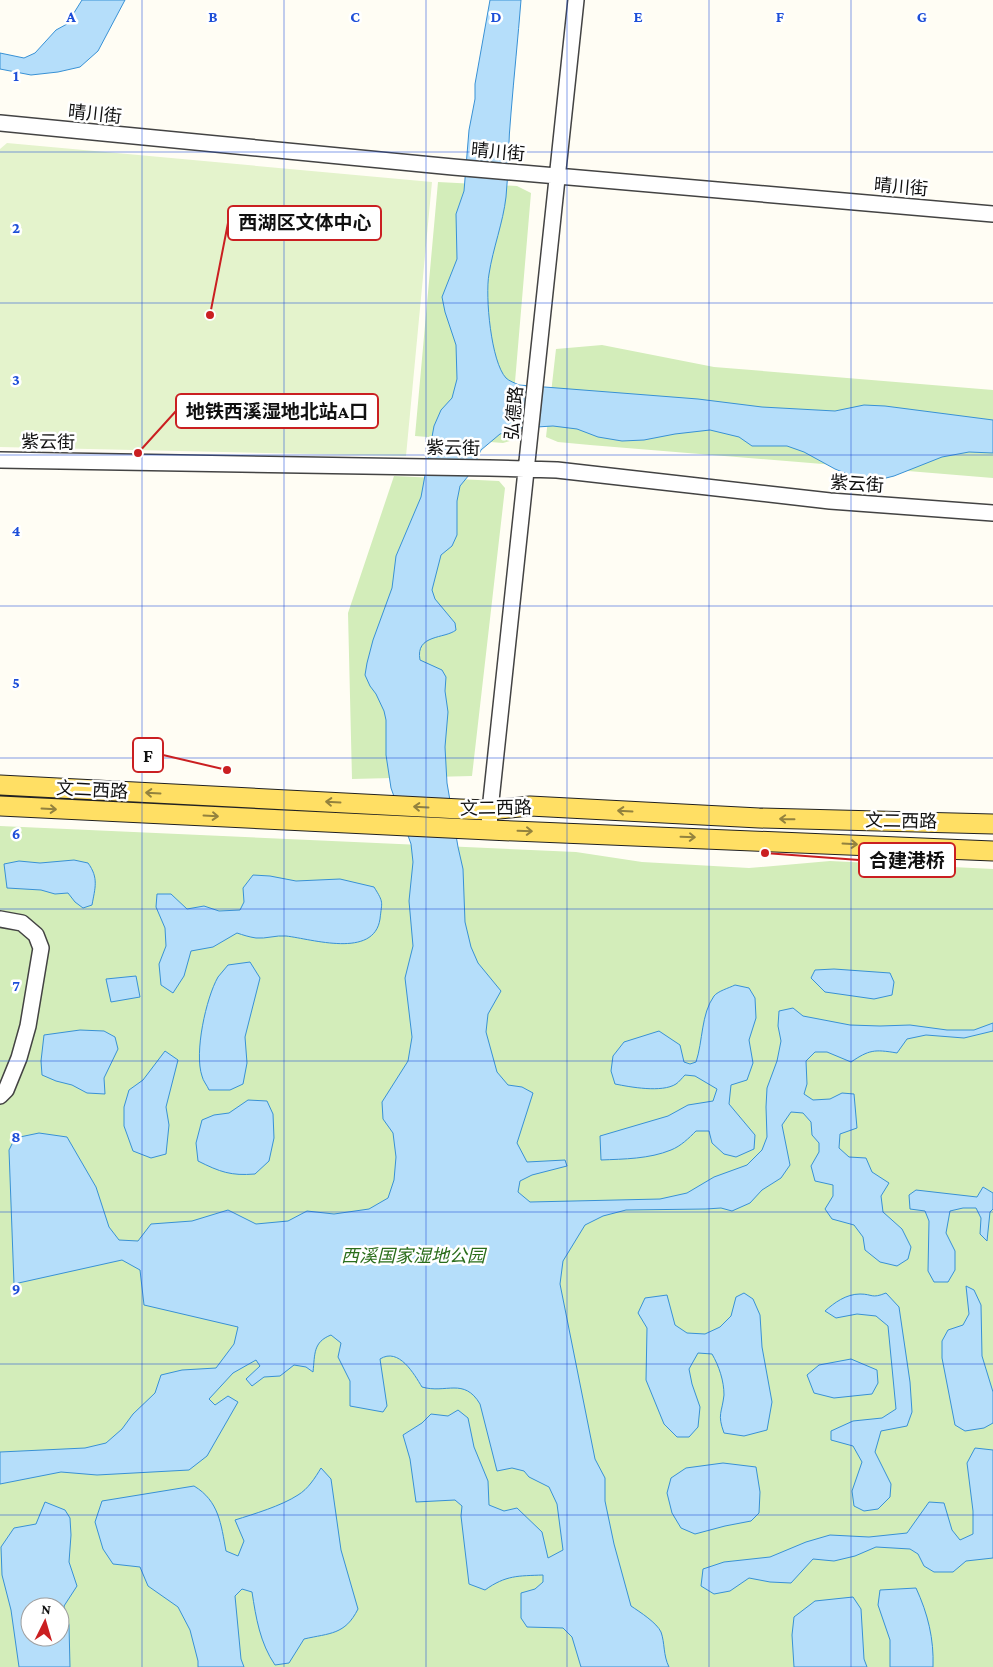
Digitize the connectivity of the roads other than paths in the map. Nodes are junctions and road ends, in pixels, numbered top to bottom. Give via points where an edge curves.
1 (576, 0) edge
2 (0, 123) edge
3 (557, 176) junction
4 (993, 214) edge
5 (0, 460) edge
6 (527, 469) junction
7 (993, 513) edge
8 (0, 785) edge
9 (0, 806) edge
10 (490, 810) junction
11 (460, 818) junction
12 (993, 824) edge
13 (489, 830) junction
14 (993, 851) edge
15 (0, 919) edge
16 (0, 1096) edge

1 - 3 street, 弘德路
2 - 3 street, 晴川街
3 - 4 street, 晴川街
3 - 6 street, 弘德路
5 - 6 street, 紫云街
6 - 7 street, 紫云街 via 830,501
6 - 10 street, 弘德路
11 -> 8 main road, 文二西路 via 382,805
9 -> 11 main road, 文二西路 via 388,824
10 - 11 main road, 文二西路
12 -> 10 main road, 文二西路 via 759,818 530,806
10 - 13 street, 弘德路
11 - 13 main road, 文二西路
13 -> 14 main road, 文二西路
15 - 16 street via 22,923 36,935 41,948 20,1058 6,1090

